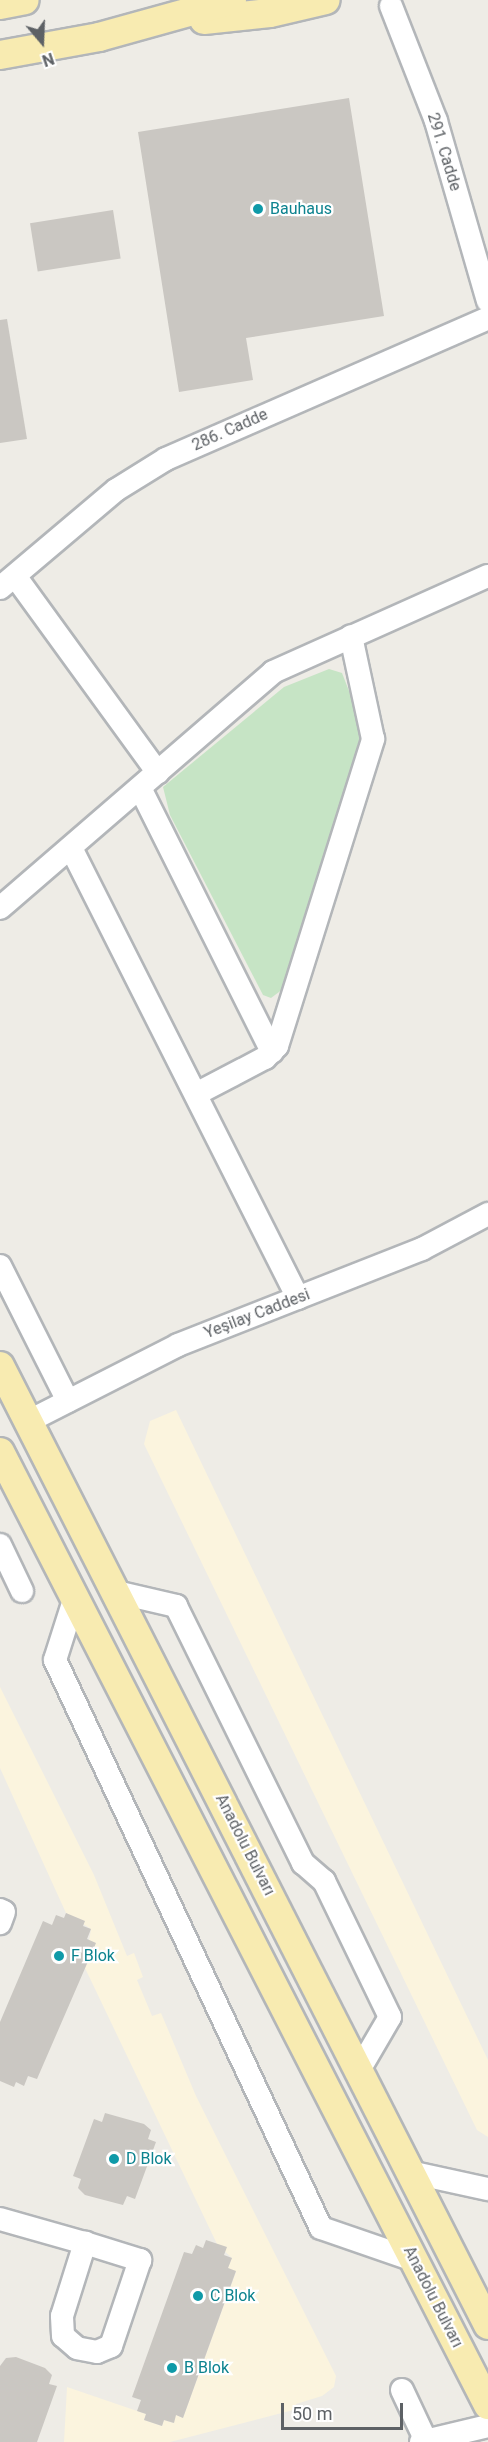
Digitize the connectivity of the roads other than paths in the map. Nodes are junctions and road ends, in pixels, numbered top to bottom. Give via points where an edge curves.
1 (25, 0) edge
2 (232, 0) edge
3 (326, 0) edge
4 (0, 4) edge
5 (391, 6) dead end
6 (139, 27) junction
7 (0, 55) edge
8 (488, 301) edge
9 (488, 318) edge
10 (488, 576) edge
11 (7, 582) edge
12 (351, 636) junction
13 (158, 773) junction
14 (140, 788) junction
15 (71, 848) junction
16 (0, 908) edge
17 (272, 1052) junction
18 (196, 1094) junction
19 (488, 1214) edge
20 (0, 1266) edge
21 (298, 1298) junction
22 (0, 1366) edge
23 (68, 1401) junction
24 (29, 1421) junction
25 (0, 1452) edge
26 (7, 1476) edge
27 (0, 1545) edge
28 (22, 1591) dead end
29 (116, 1592) junction
30 (75, 1597) junction
31 (0, 1910) edge
32 (0, 1923) edge
33 (359, 2070) junction
34 (410, 2172) junction
35 (488, 2189) edge
36 (0, 2219) edge
37 (85, 2243) junction
38 (414, 2260) junction
39 (488, 2325) edge
40 (402, 2391) dead end
41 (488, 2404) edge
42 (488, 2426) edge
43 (424, 2441) edge

1 - 4 main road
2 - 6 main road
3 - 6 main road via 270,14
5 - 8 street, 291. Cadde via 436,122
6 - 7 main road
9 - 11 street, 286. Cadde via 166,459 116,490
10 - 12 street
11 - 13 street
12 - 13 street via 273,672
12 - 17 street via 373,739
13 - 14 street
14 - 15 street
14 - 17 street
15 - 16 street
15 - 18 street
17 - 18 street
18 - 21 street
19 - 21 street, Yeşilay Caddesi via 422,1249
20 - 23 street
21 - 23 street, Yeşilay Caddesi via 178,1345
22 - 24 main road, Anadolu Bulvarı
23 - 24 street, Yeşilay Caddesi
24 - 29 main road, Anadolu Bulvarı
25 - 26 main road, Anadolu Bulvarı
26 - 30 main road, Anadolu Bulvarı
27 - 28 street
29 - 33 main road, Anadolu Bulvarı
29 - 33 street via 176,1606 303,1863 324,1881 390,2017
30 - 38 main road, Anadolu Bulvarı
30 - 38 street via 55,1660 321,2228
31 - 32 street via 4,1912
33 - 34 main road, Anadolu Bulvarı
34 - 35 street
34 - 39 main road, Anadolu Bulvarı
36 - 37 street
37 - 37 street via 62,2316 63,2336 77,2348 97,2352 111,2346 140,2260
38 - 41 main road, Anadolu Bulvarı
40 - 43 street
42 - 43 street

